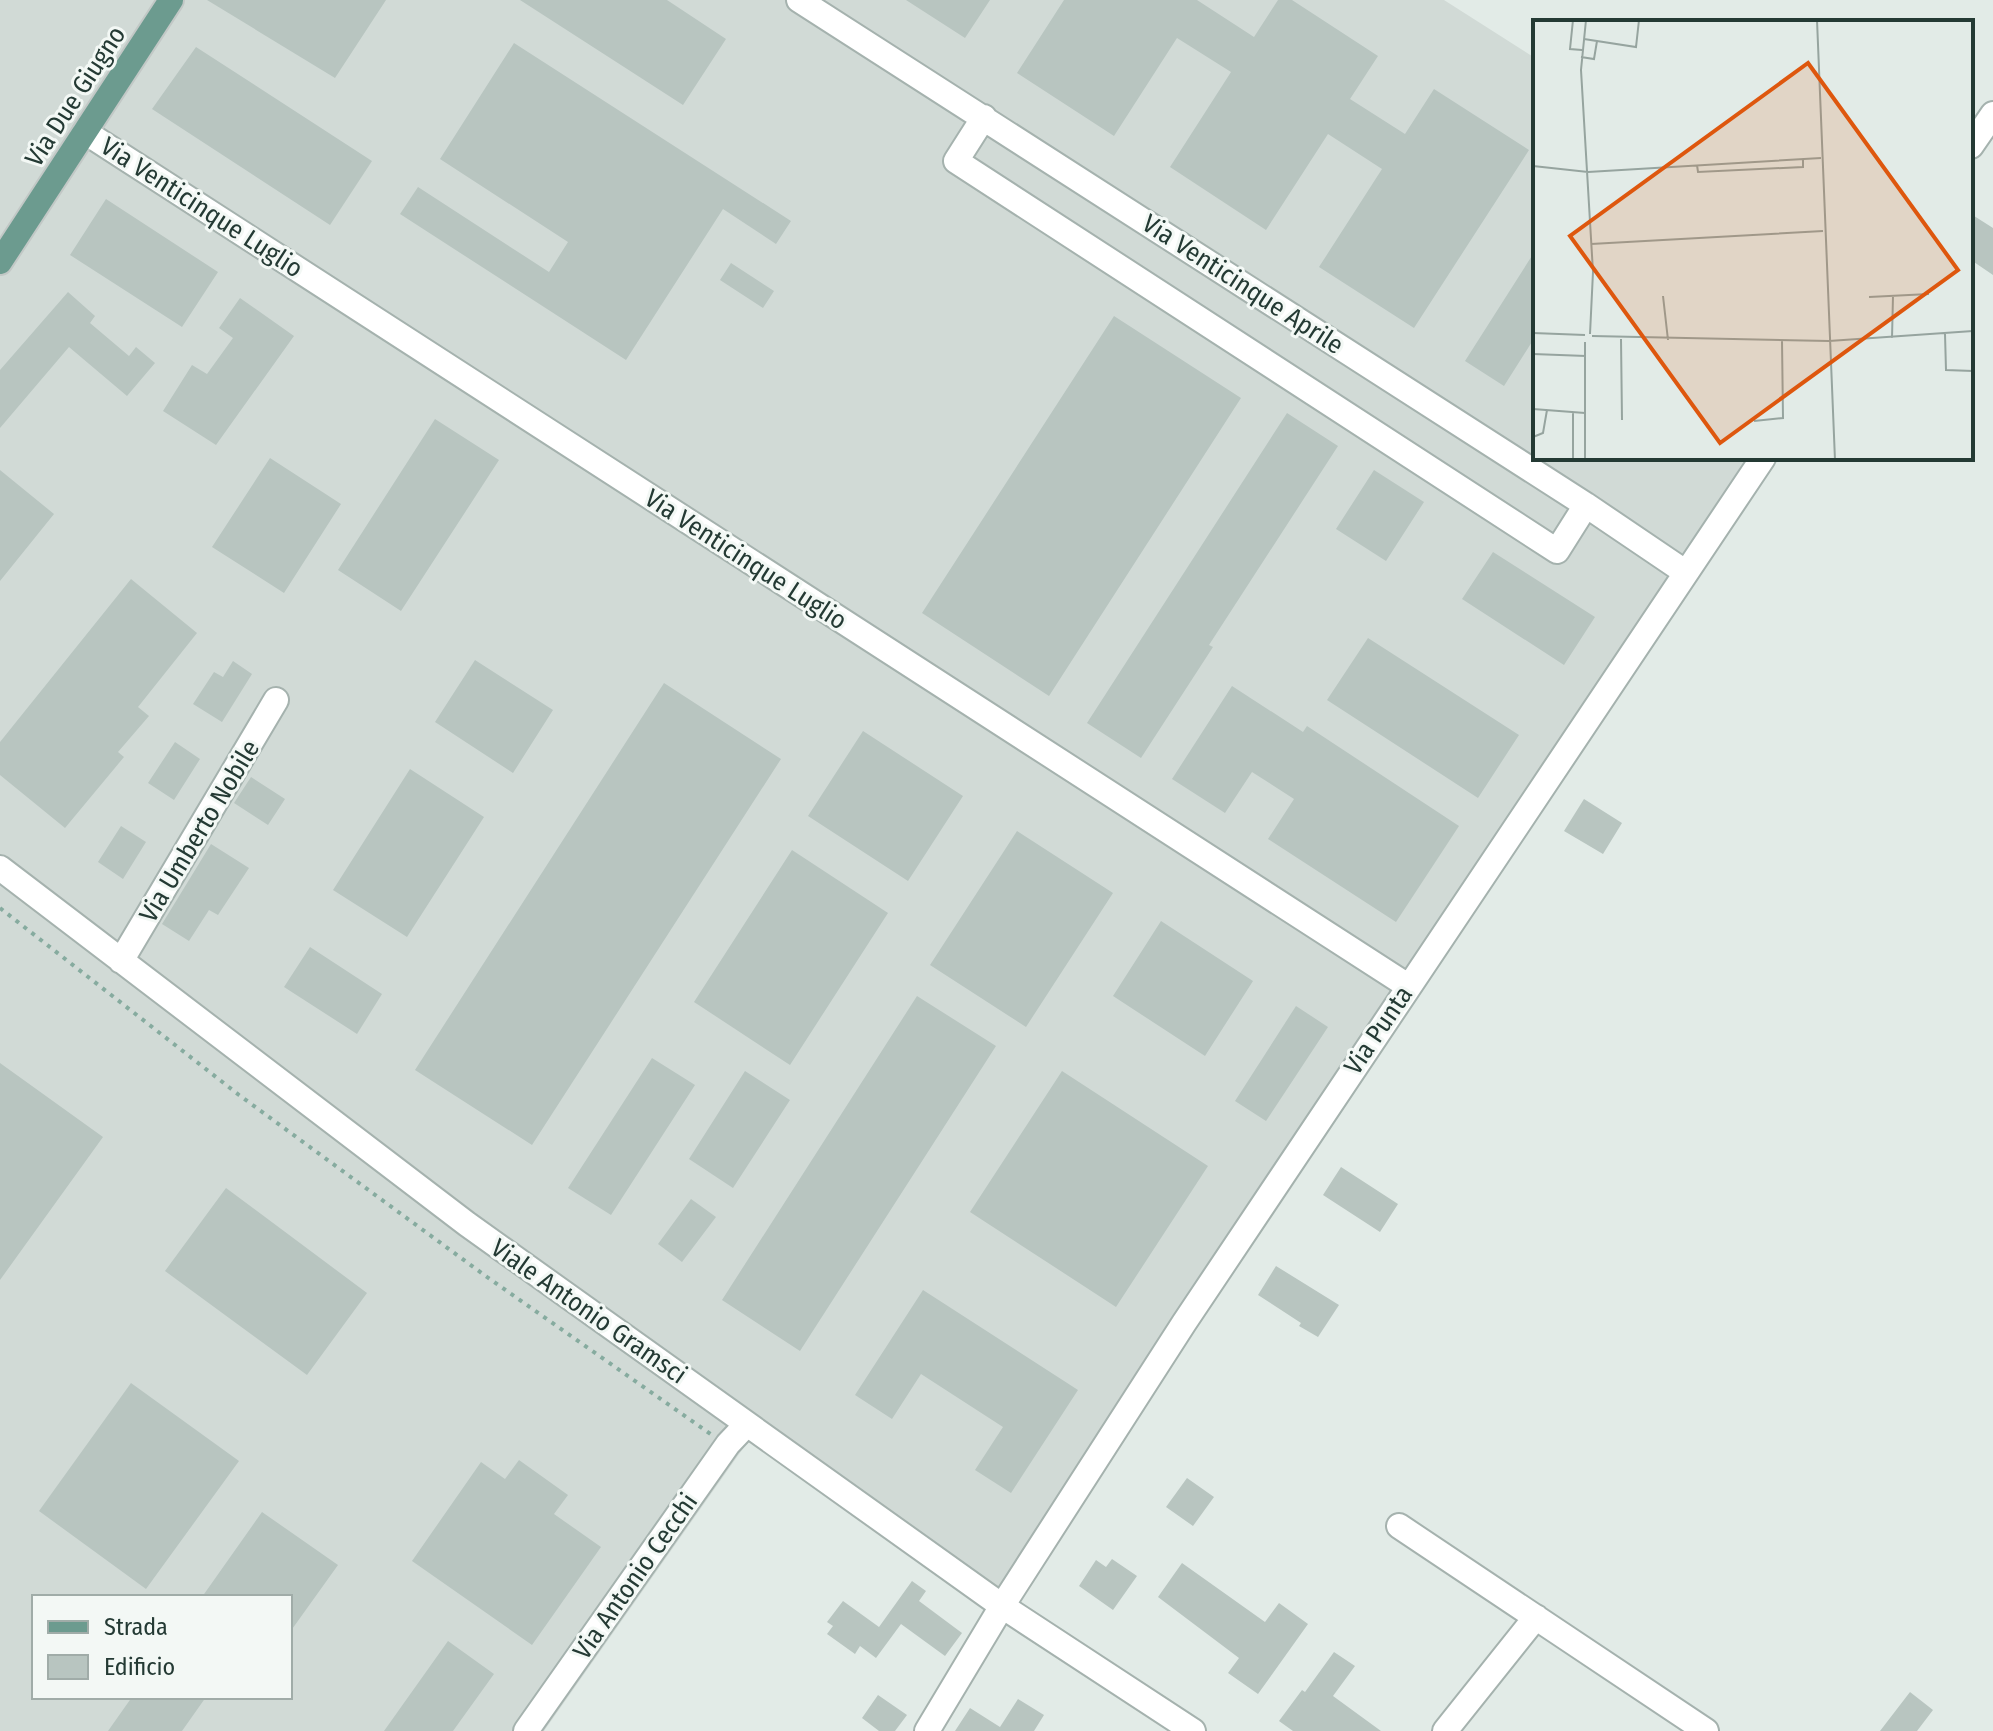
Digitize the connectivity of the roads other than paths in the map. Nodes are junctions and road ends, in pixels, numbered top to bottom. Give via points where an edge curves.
1 (171, 0) edge
2 (799, 0) edge
3 (1993, 114) edge
4 (984, 117) junction
5 (85, 132) junction
6 (1973, 143) edge
7 (0, 262) edge
8 (1762, 460) edge
9 (1586, 505) junction
10 (1685, 572) junction
11 (276, 700) dead end
12 (0, 868) edge
13 (121, 961) junction
14 (1408, 986) junction
15 (747, 1424) junction
16 (1399, 1526) dead end
17 (1002, 1606) junction
18 (1536, 1617) junction
19 (526, 1731) edge
20 (927, 1731) edge
21 (1193, 1731) edge
22 (1445, 1731) edge
23 (1706, 1731) edge

1 - 5 main road, Via Due Giugno
2 - 4 street, Via Venticinque Aprile
3 - 6 street
4 - 9 street, Via Venticinque Aprile
4 - 9 street via 956,161 1557,551
5 - 7 main road, Via Due Giugno
5 - 14 street, Via Venticinque Luglio
8 - 10 street, Via Punta
9 - 10 street, Via Venticinque Aprile
10 - 14 street, Via Punta
11 - 13 street, Via Umberto Nobile
12 - 13 street, Viale Antonio Gramsci
13 - 15 street, Viale Antonio Gramsci via 467,1224
14 - 17 street, Via Punta
15 - 17 street, Viale Antonio Gramsci
15 - 19 street, Via Antonio Cecchi
16 - 18 street
17 - 20 street, Via Punta
17 - 21 street, Viale Antonio Gramsci
18 - 22 street
18 - 23 street

